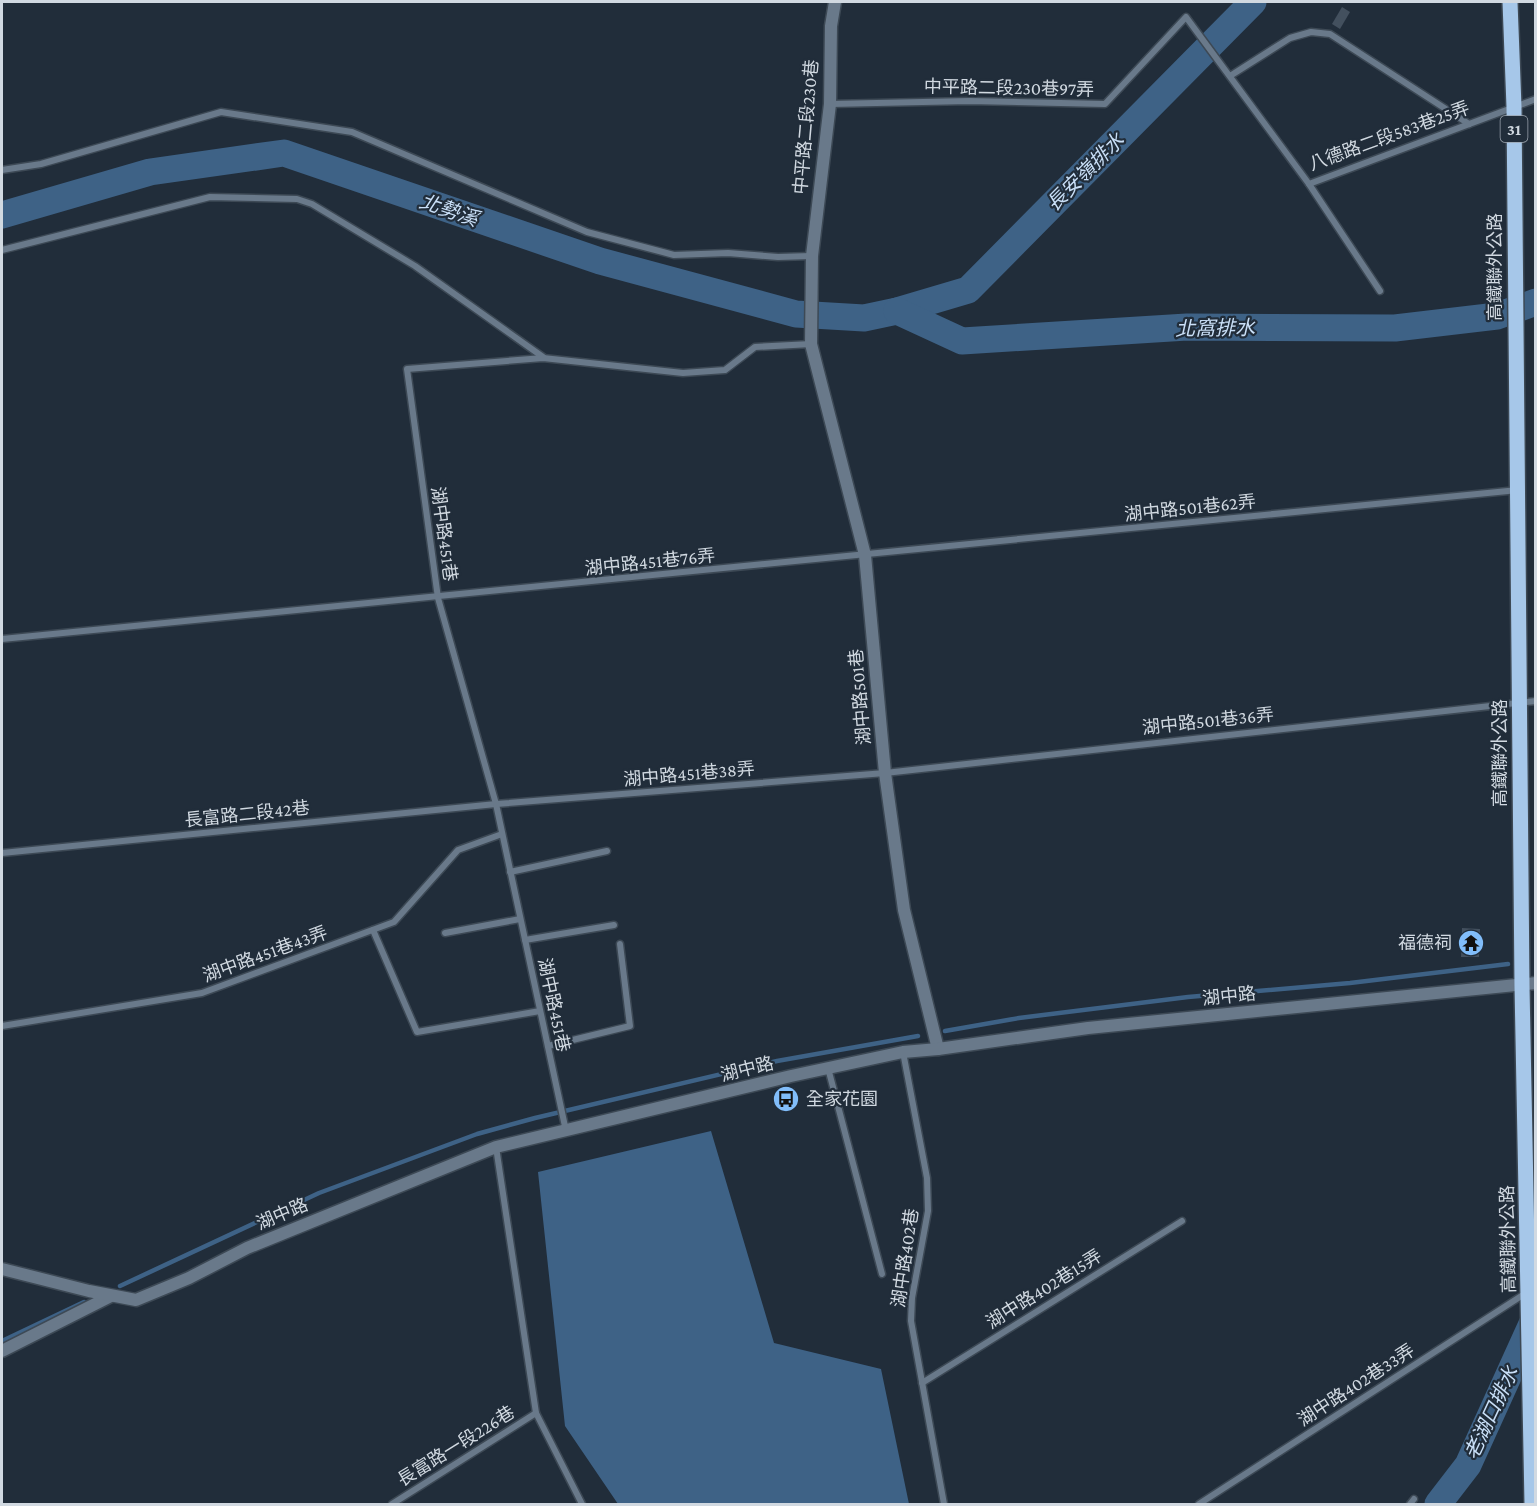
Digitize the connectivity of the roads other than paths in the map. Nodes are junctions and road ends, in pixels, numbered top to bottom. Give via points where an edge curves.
1 (835, 2) edge
2 (1510, 2) edge
3 (1186, 17) joint
4 (1230, 76) junction
5 (1536, 99) edge
6 (830, 104) junction
7 (1514, 107) junction
8 (1469, 124) junction
9 (2, 170) edge
10 (1309, 184) junction
11 (2, 250) edge
12 (812, 256) junction
13 (1380, 291) dead end
14 (811, 345) junction
15 (543, 358) junction
16 (1518, 490) junction
17 (865, 555) junction
18 (438, 598) junction
19 (2, 639) edge
20 (1536, 700) edge
21 (1520, 702) junction
22 (885, 772) junction
23 (496, 804) junction
24 (502, 834) junction
25 (607, 851) dead end
26 (2, 853) edge
27 (510, 872) junction
28 (520, 919) junction
29 (614, 925) dead end
30 (374, 930) junction
31 (446, 933) dead end
32 (525, 940) junction
33 (620, 944) dead end
34 (1529, 984) edge
35 (540, 1011) junction
36 (2, 1026) edge
37 (548, 1046) junction
38 (938, 1049) junction
39 (903, 1052) junction
40 (828, 1068) junction
41 (566, 1131) junction
42 (496, 1147) junction
43 (1182, 1221) dead end
44 (2, 1269) edge
45 (882, 1274) dead end
46 (1529, 1291) junction
47 (111, 1296) junction
48 (2, 1351) edge
49 (922, 1383) junction
50 (536, 1413) junction
51 (392, 1504) edge
52 (582, 1504) edge
53 (944, 1504) edge
54 (1199, 1504) edge
55 (1532, 1504) edge

1 - 6 street, 中平路二段230巷
2 - 7 main road, 高鐵聯外公路 / 31
3 - 4 lane, 八德路二段583巷25弄
3 - 6 lane, 中平路二段230巷97弄 via 1105,104 969,101
4 - 8 lane via 1290,38 1311,32 1330,34
4 - 10 lane, 八德路二段583巷25弄
5 - 7 lane, 八德路二段583巷25弄
6 - 12 street, 中平路二段230巷
7 - 8 lane, 八德路二段583巷25弄
7 - 16 main road, 高鐵聯外公路 / 31
8 - 10 lane, 八德路二段583巷25弄
9 - 12 lane via 41,164 220,111 352,132 587,231 674,255
10 - 13 lane
11 - 15 lane via 210,198 297,199 312,204 415,266
12 - 14 street, 中平路二段230巷
14 - 15 lane, 湖中路451巷 via 754,347 725,370 683,373
14 - 17 street, 湖中路501巷
15 - 18 lane, 湖中路451巷 via 407,369
16 - 17 lane, 湖中路501巷62弄
16 - 21 main road, 高鐵聯外公路 / 31
17 - 18 lane, 湖中路451巷76弄
17 - 22 street, 湖中路501巷
18 - 19 lane, 湖中路451巷76弄
18 - 23 lane, 湖中路451巷
20 - 21 lane, 湖中路501巷36弄
21 - 22 lane, 湖中路501巷36弄
21 - 34 main road, 高鐵聯外公路 / 31
22 - 23 lane, 湖中路451巷38弄
22 - 38 street, 湖中路501巷 via 904,909
23 - 24 lane, 湖中路451巷
23 - 26 lane, 長富路二段42巷
24 - 27 lane, 湖中路451巷
24 - 30 lane, 湖中路451巷43弄 via 458,850 394,922
25 - 27 lane
27 - 28 lane, 湖中路451巷
28 - 31 lane
28 - 32 lane, 湖中路451巷
29 - 32 lane
30 - 35 lane via 417,1032
30 - 36 lane, 湖中路451巷43弄 via 202,993
32 - 35 lane, 湖中路451巷
33 - 37 lane via 630,1026
34 - 38 street, 湖中路 via 1088,1028
34 - 46 main road, 高鐵聯外公路 / 31
35 - 37 lane, 湖中路451巷
37 - 41 lane, 湖中路451巷
38 - 39 street, 湖中路
39 - 40 street, 湖中路
39 - 49 lane, 湖中路402巷 via 927,1178 928,1211 911,1321
40 - 41 street, 湖中路
40 - 45 lane
41 - 42 street, 湖中路
42 - 47 street, 湖中路 via 247,1248 136,1300
42 - 50 lane
43 - 49 lane, 湖中路402巷15弄
44 - 47 street, 湖中路
46 - 54 lane, 湖中路402巷33弄
46 - 55 main road, 高鐵聯外公路 / 31
47 - 48 street
49 - 53 lane, 湖中路402巷
50 - 51 lane, 長富路一段226巷
50 - 52 lane

